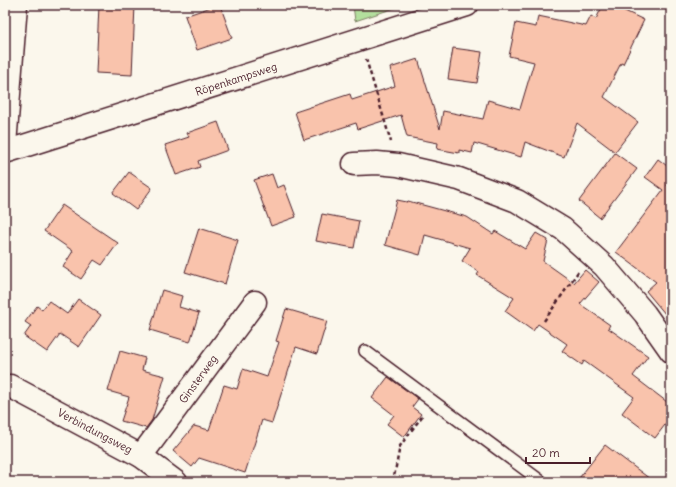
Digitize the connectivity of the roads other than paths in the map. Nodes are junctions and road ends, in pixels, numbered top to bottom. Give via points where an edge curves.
1 (16, 5) edge
2 (467, 5) edge
3 (5, 145) edge
4 (5, 152) edge
5 (354, 164) dead end
6 (254, 302) dead end
7 (365, 351) dead end
8 (671, 351) edge
9 (7, 387) edge
10 (141, 456) junction
11 (176, 482) edge
12 (542, 482) edge

1 - 3 street
2 - 4 street, Röpenkampsweg
5 - 8 street via 398,165 459,179 517,201 563,229 604,266 645,314
6 - 10 street, Ginsterweg
7 - 12 lane
9 - 10 street, Verbindungsweg
10 - 11 street, Verbindungsweg

